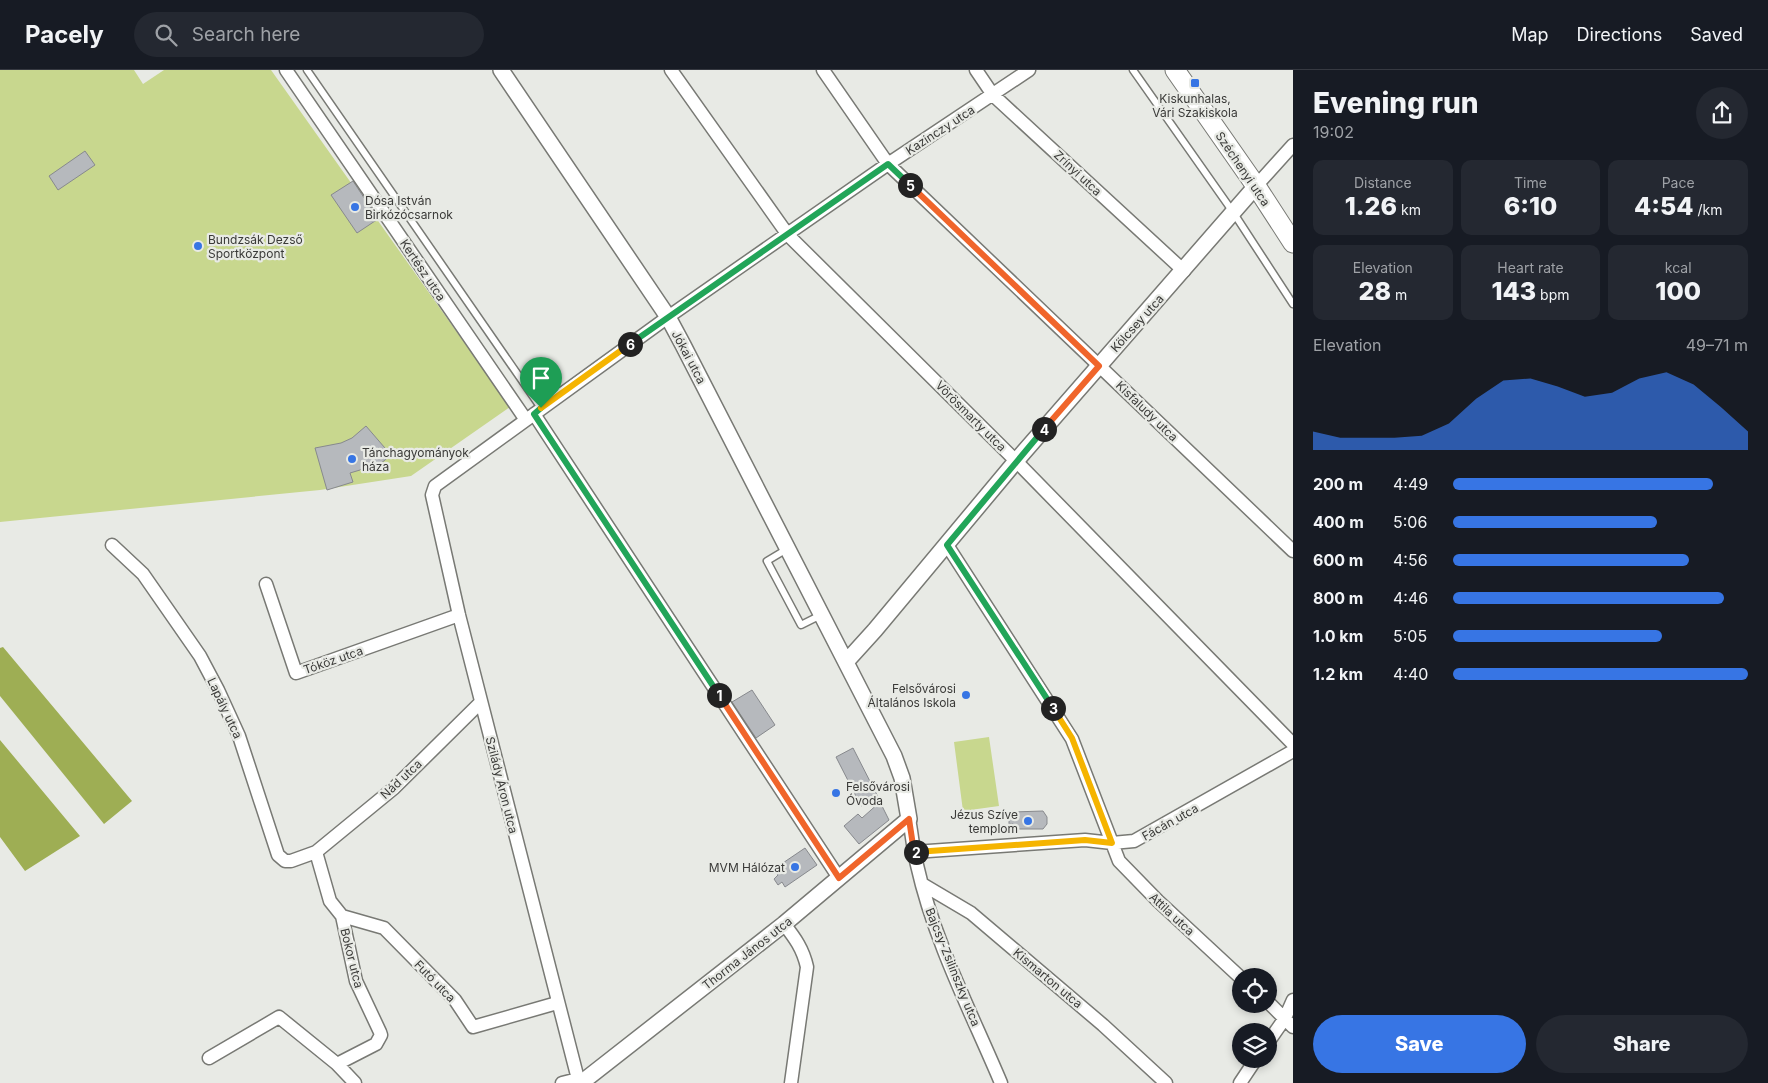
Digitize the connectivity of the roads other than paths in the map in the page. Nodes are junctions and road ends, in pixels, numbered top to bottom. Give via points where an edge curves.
1 (286, 70) edge
2 (307, 70) edge
3 (501, 70) edge
4 (671, 70) edge
5 (823, 70) edge
6 (976, 70) edge
7 (1029, 70) edge
8 (1133, 70) edge
9 (1175, 70) edge
10 (993, 95) junction
11 (1293, 145) edge
12 (888, 164) junction
13 (1256, 186) junction
14 (1233, 212) junction
15 (788, 236) junction
16 (1293, 244) edge
17 (1184, 271) junction
18 (1293, 304) edge
19 (668, 317) junction
20 (1099, 366) junction
21 (534, 414) junction
22 (1016, 461) junction
23 (435, 486) joint
24 (112, 545) dead end
25 (947, 545) junction
26 (788, 549) junction
27 (1293, 551) edge
28 (266, 584) dead end
29 (821, 614) junction
30 (459, 616) junction
31 (846, 662) junction
32 (481, 702) junction
33 (1293, 744) edge
34 (1293, 751) edge
35 (909, 819) junction
36 (1112, 843) junction
37 (316, 852) junction
38 (914, 852) junction
39 (839, 878) junction
40 (922, 884) junction
41 (342, 916) junction
42 (784, 924) junction
43 (1232, 970) edge
44 (1293, 1000) edge
45 (558, 1003) junction
46 (1277, 1011) edge
47 (1289, 1023) edge
48 (1277, 1034) edge
49 (209, 1058) dead end
50 (337, 1064) junction
51 (1250, 1068) edge
52 (579, 1082) edge
53 (354, 1083) edge
54 (562, 1083) edge
55 (791, 1083) edge
56 (1001, 1083) edge
57 (1166, 1083) edge
58 (1240, 1083) edge

1 - 21 street, Kertész utca
2 - 21 lane
3 - 19 street, Jókai utca
4 - 15 street, Vörösmarty utca
5 - 12 street, Kisfaludy utca
6 - 10 street, Zrínyi utca
7 - 10 street, Kazinczy utca
8 - 14 lane
9 - 13 main road, Széchenyi utca
10 - 12 street, Kazinczy utca
10 - 17 street, Zrínyi utca
11 - 13 street, Kölcsey utca
12 - 15 street, Kazinczy utca
12 - 20 street, Kisfaludy utca
13 - 14 street, Kölcsey utca
13 - 16 main road, Széchenyi utca
14 - 17 street, Kölcsey utca
14 - 18 lane
15 - 19 street, Kazinczy utca
15 - 22 street, Vörösmarty utca
17 - 20 street, Kölcsey utca
19 - 21 street, Kazinczy utca
19 - 26 street, Jókai utca
20 - 22 street, Kölcsey utca
20 - 27 street, Kisfaludy utca
21 - 23 street, Kazinczy utca
21 - 39 street, Kertész utca
22 - 25 street, Kölcsey utca
22 - 33 street, Vörösmarty utca
23 - 30 street, Szilády Áron utca via 432,495
24 - 37 street, Lapály utca via 143,574 200,656 239,736 278,855 285,861 291,861
25 - 31 street, Kölcsey utca
25 - 36 street, Attila utca via 1072,738
26 - 29 street, Jókai utca
26 - 29 lane via 767,561 801,625
28 - 30 street, Tóköz utca via 296,673
29 - 31 street, Jókai utca
30 - 32 street, Szilády Áron utca
31 - 35 street, Jókai utca via 898,766
32 - 37 street, Nád utca via 394,788
32 - 45 street, Szilády Áron utca
34 - 36 street, Fácán utca via 1146,836 1126,843
35 - 38 street, Bajcsy-Zsilinszky utca
35 - 39 street, Thorma János utca
36 - 38 street, Fácán utca via 1085,840
36 - 43 street, Attila utca via 1119,861
37 - 41 street, Bokor utca via 330,901
38 - 40 street, Bajcsy-Zsilinszky utca
39 - 42 street, Thorma János utca
40 - 56 street, Bajcsy-Zsilinszky utca via 944,949
40 - 57 street, Kismarton utca via 971,913
41 - 45 street, Futó utca via 384,928 455,1000 472,1027
41 - 50 street, Bokor utca via 356,981 381,1035 376,1044
42 - 52 street, Thorma János utca
42 - 55 street via 805,955 807,967
44 - 47 street
45 - 52 street, Szilády Áron utca
46 - 47 street
47 - 48 street
49 - 50 street via 279,1016
50 - 53 street
51 - 58 street
52 - 54 street

